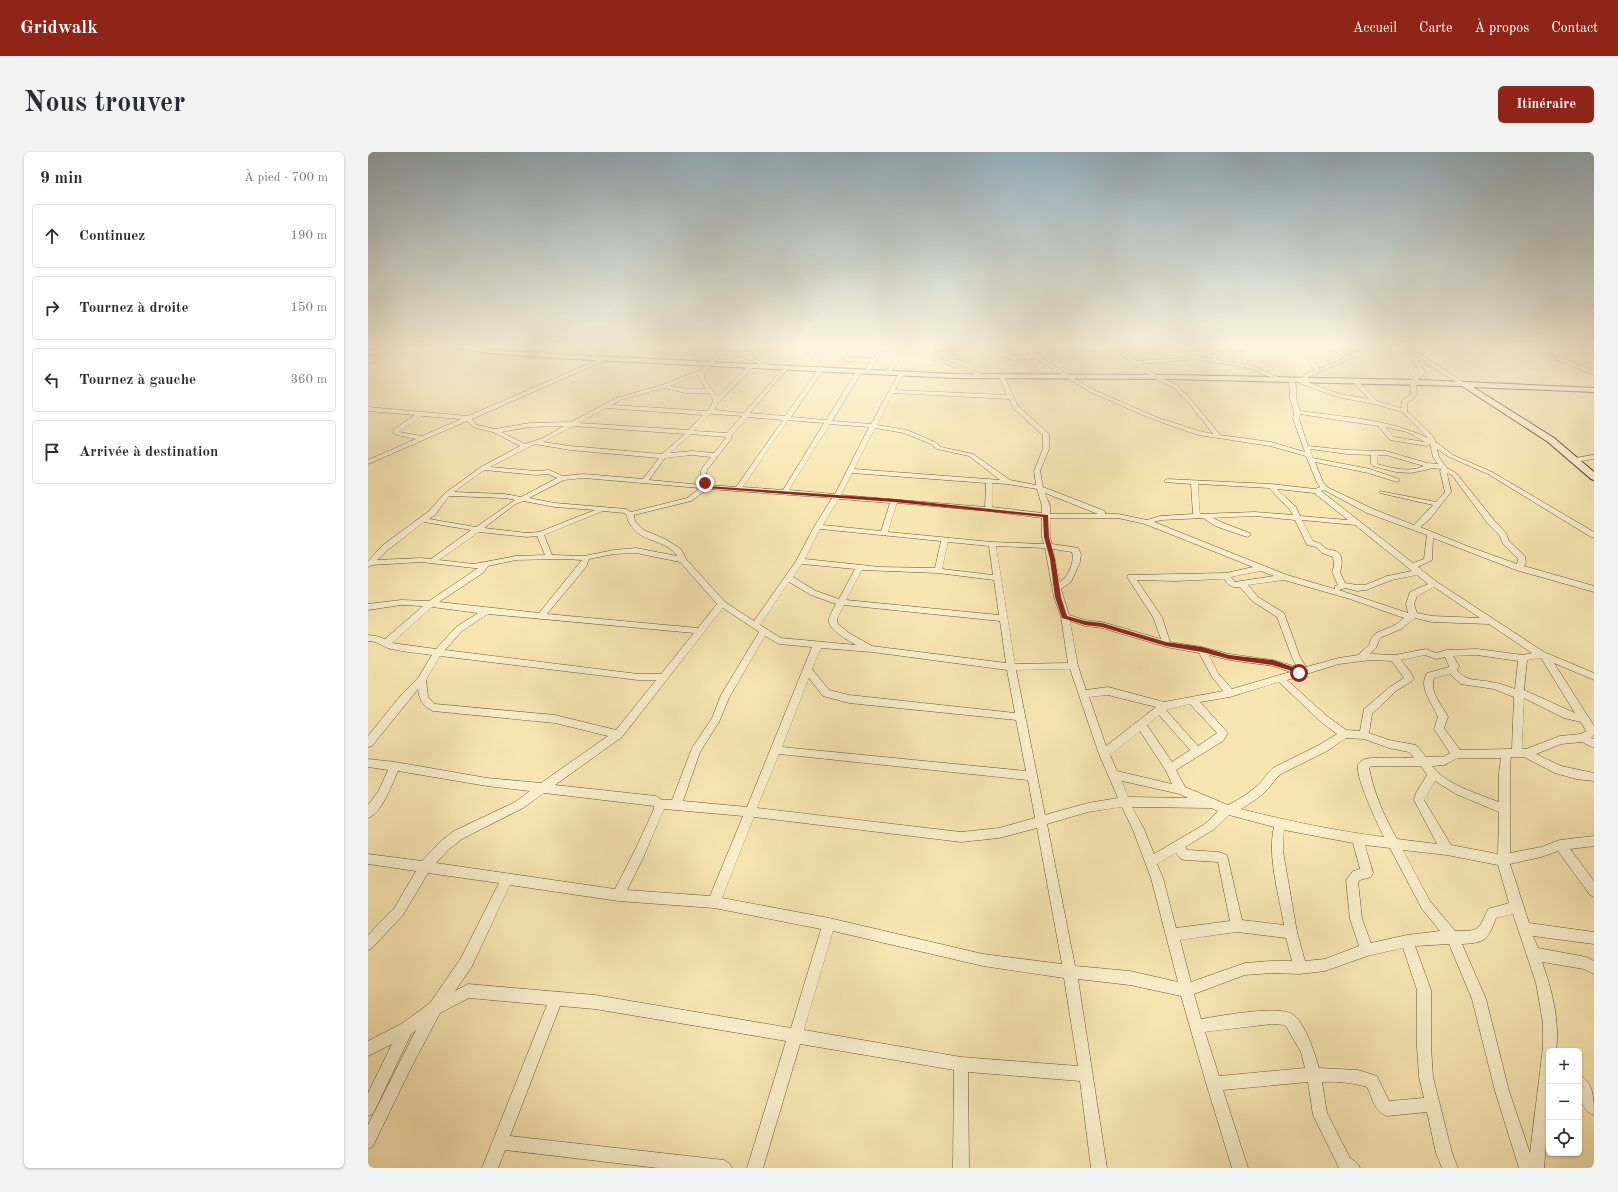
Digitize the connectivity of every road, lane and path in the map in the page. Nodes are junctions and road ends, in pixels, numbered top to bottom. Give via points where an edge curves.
1 (527, 392) edge
2 (640, 392) edge
3 (712, 392) edge
4 (725, 392) edge
5 (764, 392) edge
6 (807, 392) edge
7 (849, 392) edge
8 (890, 392) edge
9 (919, 392) edge
10 (1008, 392) edge
11 (1095, 392) edge
12 (1182, 392) edge
13 (1293, 392) edge
14 (1330, 392) edge
15 (1366, 392) edge
16 (1415, 392) edge
17 (1476, 392) edge
18 (1010, 397) junction
19 (716, 402) junction
20 (1375, 402) junction
21 (605, 406) junction
22 (368, 409) edge
23 (1404, 411) junction
24 (709, 412) junction
25 (1298, 412) junction
26 (421, 414) junction
27 (746, 414) junction
28 (468, 418) junction
29 (789, 418) junction
30 (829, 422) junction
31 (572, 424) junction
32 (1379, 424) junction
33 (874, 426) junction
34 (495, 431) junction
35 (689, 433) junction
36 (729, 435) junction
37 (1218, 437) junction
38 (421, 438) junction
39 (1431, 442) junction
40 (537, 443) junction
41 (525, 446) junction
42 (1305, 447) junction
43 (1373, 452) junction
44 (714, 455) junction
45 (663, 456) junction
46 (1309, 457) junction
47 (1594, 457) edge
48 (370, 460) edge
49 (1575, 460) junction
50 (1430, 466) junction
51 (483, 468) junction
52 (1444, 468) junction
53 (850, 471) junction
54 (1594, 477) edge
55 (562, 478) junction
56 (989, 480) junction
57 (1397, 480) dead end
58 (645, 481) junction
59 (1167, 481) dead end
60 (1008, 482) junction
61 (1194, 482) junction
62 (1271, 486) junction
63 (706, 487) junction
64 (1040, 488) junction
65 (1325, 488) junction
66 (738, 489) junction
67 (1316, 490) junction
68 (785, 492) junction
69 (1382, 492) dead end
70 (448, 494) junction
71 (837, 496) junction
72 (520, 499) junction
73 (894, 501) junction
74 (1437, 504) junction
75 (988, 509) junction
76 (606, 510) junction
77 (630, 514) junction
78 (1046, 516) junction
79 (1118, 516) junction
80 (1200, 516) junction
81 (1298, 518) junction
82 (423, 520) junction
83 (1147, 522) junction
84 (1356, 523) junction
85 (818, 527) junction
86 (1415, 528) junction
87 (475, 530) junction
88 (884, 533) junction
89 (540, 534) junction
90 (1431, 534) junction
91 (1247, 535) dead end
92 (1594, 535) edge
93 (945, 539) junction
94 (992, 544) junction
95 (1049, 546) junction
96 (550, 558) junction
97 (584, 558) junction
98 (683, 560) junction
99 (800, 561) junction
100 (432, 562) junction
101 (368, 564) edge
102 (485, 564) junction
103 (860, 567) junction
104 (1262, 568) junction
105 (1519, 568) junction
106 (1414, 570) junction
107 (938, 571) junction
108 (1226, 576) junction
109 (1284, 577) junction
110 (789, 578) junction
111 (997, 578) junction
112 (1434, 584) junction
113 (1243, 585) junction
114 (1343, 586) junction
115 (1056, 588) junction
116 (1594, 589) edge
117 (1329, 590) junction
118 (841, 602) junction
119 (722, 604) junction
120 (430, 605) junction
121 (368, 607) edge
122 (487, 611) junction
123 (541, 616) junction
124 (1411, 616) junction
125 (1065, 617) junction
126 (1002, 618) junction
127 (1490, 621) junction
128 (759, 629) junction
129 (701, 630) junction
130 (368, 638) edge
131 (385, 644) junction
132 (818, 644) junction
133 (1166, 644) junction
134 (872, 649) junction
135 (1202, 650) junction
136 (438, 652) junction
137 (1447, 653) junction
138 (1543, 654) junction
139 (1395, 658) junction
140 (1523, 658) junction
141 (1360, 659) junction
142 (1074, 666) junction
143 (1011, 667) junction
144 (808, 670) junction
145 (1452, 670) junction
146 (1301, 672) junction
147 (665, 677) junction
148 (1594, 677) edge
149 (1281, 679) junction
150 (421, 680) junction
151 (1230, 693) junction
152 (1520, 693) junction
153 (1082, 694) junction
154 (1192, 700) junction
155 (1162, 708) junction
156 (1020, 717) junction
157 (1582, 719) junction
158 (1141, 724) junction
159 (1590, 733) edge
160 (618, 734) junction
161 (1344, 734) junction
162 (1364, 735) junction
163 (368, 743) edge
164 (1594, 744) edge
165 (775, 750) junction
166 (1196, 750) junction
167 (1517, 753) junction
168 (1104, 754) junction
169 (1457, 754) junction
170 (1424, 761) junction
171 (368, 763) edge
172 (395, 766) junction
173 (1170, 768) junction
174 (1114, 775) junction
175 (1432, 775) junction
176 (1032, 776) junction
177 (1594, 777) edge
178 (543, 788) junction
179 (1181, 790) junction
180 (1125, 803) junction
181 (1212, 803) junction
182 (659, 804) junction
183 (676, 805) junction
184 (1505, 809) junction
185 (1228, 810) junction
186 (750, 812) junction
187 (368, 813) edge
188 (1040, 821) junction
189 (1280, 824) junction
190 (1358, 839) junction
191 (1594, 841) edge
192 (1393, 842) junction
193 (1560, 845) junction
194 (1177, 846) junction
195 (1447, 850) junction
196 (368, 859) edge
197 (1503, 860) junction
198 (1151, 862) junction
199 (425, 867) junction
200 (507, 879) junction
201 (1594, 891) edge
202 (618, 895) junction
203 (714, 902) junction
204 (1516, 907) junction
205 (829, 924) junction
206 (1237, 926) junction
207 (1525, 929) junction
208 (1291, 932) junction
209 (1172, 935) junction
210 (1453, 938) junction
211 (1594, 938) edge
212 (1407, 941) junction
213 (368, 944) edge
214 (1367, 950) junction
215 (1534, 954) junction
216 (1300, 968) junction
217 (1594, 968) edge
218 (1070, 972) junction
219 (1186, 990) junction
220 (556, 999) junction
221 (435, 1008) junction
222 (1196, 1026) junction
223 (406, 1029) junction
224 (795, 1037) junction
225 (1550, 1048) edge
226 (368, 1049) edge
227 (961, 1064) junction
228 (1086, 1074) junction
229 (1314, 1074) junction
230 (1546, 1075) edge
231 (1213, 1083) junction
232 (1580, 1084) edge
233 (1432, 1104) junction
234 (368, 1108) edge
235 (1594, 1108) edge
236 (368, 1142) edge
237 (501, 1142) junction
238 (490, 1168) edge
239 (724, 1168) edge
240 (755, 1168) edge
241 (961, 1168) edge
242 (1099, 1168) edge
243 (1240, 1168) edge
244 (1352, 1168) edge
245 (1450, 1168) edge
246 (1527, 1168) edge
247 (1536, 1168) edge

1 - 28 street
2 - 21 street via 620,398
3 - 19 street
4 - 19 street
5 - 27 street
6 - 29 street
7 - 30 street
8 - 33 street
9 - 18 street
10 - 18 street
11 - 37 street via 1154,418
12 - 37 street
13 - 25 street
14 - 20 street
15 - 20 street
16 - 23 street via 1414,397 1403,404
17 - 49 street via 1545,435
18 - 64 street via 1015,407 1046,434 1046,449 1038,471
19 - 24 street
20 - 23 street
21 - 24 street
21 - 31 street
22 - 26 street
23 - 39 street via 1431,437
24 - 27 street
24 - 35 street
25 - 32 street
25 - 42 street via 1296,419
26 - 28 street
26 - 38 street via 396,430 399,434
27 - 29 street
27 - 36 street
28 - 34 street via 475,426
28 - 38 street
29 - 30 street
29 - 66 street
30 - 33 street
30 - 68 street
31 - 34 street via 530,425
31 - 35 street
31 - 40 street
32 - 39 street via 1410,431
32 - 39 street via 1394,440 1427,444
33 - 53 street
33 - 60 street via 905,431 939,448 971,455
34 - 41 street
35 - 36 street
35 - 45 street
36 - 44 street
37 - 46 street via 1271,444
38 - 48 street
39 - 52 street via 1436,457
39 - 92 street via 1451,456 1490,473
40 - 41 street
40 - 45 street
41 - 51 street
42 - 43 street
42 - 46 street
43 - 50 street via 1386,453
43 - 50 street via 1375,465 1402,471 1418,471
44 - 45 street via 692,453
44 - 63 street via 704,470
45 - 58 street
46 - 57 street
46 - 65 street via 1320,483
47 - 49 street
49 - 54 street
50 - 52 street
51 - 55 street via 547,472
51 - 70 street
52 - 74 street via 1448,492
52 - 105 street via 1454,474 1503,534 1506,542 1522,558
53 - 56 street
53 - 71 street
55 - 58 street via 584,476
55 - 72 street
56 - 60 street
56 - 75 street
58 - 63 street
59 - 61 street
60 - 64 street
61 - 62 street
61 - 80 street
62 - 67 street
62 - 81 street via 1289,504
63 - 66 street
63 - 77 street via 689,500
64 - 78 street via 1046,506
64 - 79 street via 1088,508
65 - 67 street
65 - 86 street via 1370,511
66 - 68 street
67 - 84 street
68 - 71 street
69 - 74 street
70 - 72 street
70 - 82 street
71 - 73 street
71 - 85 street
72 - 76 street
72 - 87 street
73 - 75 street
73 - 88 street
74 - 86 street
75 - 78 street
76 - 77 street via 626,511
76 - 89 street
77 - 98 street via 632,522 641,532 678,551
78 - 79 street
78 - 95 street via 1046,537
79 - 83 street
80 - 81 street via 1255,514
80 - 83 street via 1160,518
80 - 91 street
81 - 84 street
81 - 114 street via 1310,543 1319,545 1337,556 1336,572
82 - 87 street
82 - 101 street via 386,547
83 - 104 street
84 - 106 street
85 - 88 street
85 - 99 street
86 - 90 street
87 - 89 street
87 - 100 street
88 - 93 street
89 - 96 street
90 - 105 street
90 - 106 street via 1428,560
93 - 94 street
93 - 107 street
94 - 95 street
94 - 111 street
95 - 115 street
95 - 115 street via 1072,549 1077,554 1068,580
96 - 97 street
96 - 102 street via 511,558
97 - 98 street via 632,550
97 - 123 street via 586,560 583,565
98 - 119 street
99 - 103 street
99 - 110 street
100 - 101 street via 420,560
100 - 102 street via 474,566
102 - 120 street via 480,571
103 - 107 street
103 - 118 street
104 - 108 street
104 - 109 street
105 - 116 street
106 - 112 street
106 - 114 street via 1366,587
107 - 111 street
108 - 113 street via 1234,585
108 - 133 street via 1130,577 1162,625
109 - 113 street
109 - 117 street
110 - 118 street via 819,597
110 - 128 street
111 - 126 street
112 - 124 street via 1413,594 1410,604
112 - 127 street
113 - 146 street via 1255,599 1281,615
114 - 117 street
115 - 125 street
117 - 124 street
118 - 126 street
118 - 134 street via 833,619 834,625 846,635
119 - 128 street
119 - 129 street
120 - 121 street via 398,603
120 - 122 street
120 - 131 street
122 - 123 street
122 - 136 street via 468,622
123 - 129 street
124 - 127 street
124 - 141 street via 1398,628 1379,634 1374,646
125 - 133 street
125 - 142 street
126 - 143 street
127 - 138 street
128 - 132 street via 779,641
128 - 183 street via 724,698 716,720 696,751
129 - 147 street
130 - 131 street via 379,639
131 - 136 street
132 - 134 street
132 - 144 street
133 - 135 street
134 - 143 street
135 - 146 street via 1229,657 1273,663
135 - 151 street via 1215,675
136 - 147 street via 638,677
136 - 150 street
137 - 139 street via 1436,656 1426,652
137 - 140 street via 1486,652
137 - 145 street via 1454,666
138 - 140 street
138 - 148 street
138 - 157 street
139 - 141 street
139 - 162 street via 1409,679 1393,689 1367,712
140 - 152 street
141 - 146 street via 1339,661
142 - 143 street
142 - 153 street
143 - 156 street
144 - 156 street via 826,693 848,700
144 - 165 street
145 - 152 street via 1460,681
145 - 169 street via 1430,675 1428,678 1432,697 1444,717 1439,729
146 - 149 street
147 - 160 street
149 - 151 street
149 - 161 street
150 - 160 street via 424,699 434,707 555,719
150 - 163 street
151 - 154 street
152 - 157 street via 1567,715
152 - 167 street
153 - 155 street via 1108,691
153 - 168 street
154 - 155 street
154 - 166 street via 1223,733 1219,738
155 - 158 street
155 - 166 street
156 - 176 street
157 - 159 street
158 - 168 street
158 - 173 street
159 - 164 street
159 - 167 street
160 - 178 street
161 - 162 street
161 - 185 street via 1323,748 1277,771 1249,799
162 - 170 street via 1389,744 1412,748
165 - 176 street
165 - 186 street
166 - 173 street
167 - 169 street
167 - 177 street via 1566,773
167 - 184 street via 1504,771
168 - 174 street
169 - 170 street via 1444,761
170 - 175 street
170 - 192 street via 1369,762 1363,766 1378,815
171 - 172 street
172 - 178 street via 487,782
172 - 187 street via 382,795
173 - 179 street
174 - 179 street
174 - 180 street
175 - 184 street via 1460,791
175 - 195 street via 1419,800
176 - 188 street
178 - 182 street via 626,796 656,801
178 - 199 street via 519,806 458,835
179 - 181 street
180 - 181 street
180 - 188 street via 1100,804
180 - 198 street
181 - 185 street
182 - 183 street
182 - 202 street via 639,854
183 - 186 street
184 - 197 street
185 - 189 street
185 - 194 street via 1210,827
186 - 188 street via 962,837 1005,832
186 - 203 street
188 - 218 street
189 - 190 street
189 - 208 street via 1277,851
190 - 192 street
190 - 214 street via 1367,873 1357,875 1352,880 1353,896 1356,919
191 - 193 street
192 - 195 street
192 - 210 street via 1426,904
193 - 197 street
193 - 201 street
194 - 198 street
194 - 206 street via 1185,856 1223,859
195 - 197 street
196 - 199 street
197 - 204 street
198 - 209 street
199 - 200 street
199 - 213 street via 399,911
200 - 202 street
200 - 221 street via 466,963
202 - 203 street
203 - 205 street
204 - 207 street
204 - 210 street via 1492,913 1485,931 1476,937
205 - 218 street via 983,960
205 - 224 street
206 - 208 street
206 - 209 street
207 - 211 street
207 - 215 street
208 - 216 street
209 - 219 street
210 - 212 street
210 - 246 street via 1479,999 1502,1091
212 - 214 street
212 - 233 street via 1424,990 1426,1077
214 - 216 street via 1325,965
215 - 217 street via 1586,964
215 - 225 street via 1546,999
216 - 219 street via 1244,969
218 - 219 street via 1130,978
218 - 228 street
219 - 222 street
220 - 221 street via 468,991
220 - 224 street via 594,1002
220 - 237 street
221 - 223 street
221 - 236 street
222 - 229 street via 1273,1017 1287,1019 1307,1048
222 - 231 street
223 - 226 street
223 - 234 street
224 - 227 street
224 - 240 street
227 - 228 street
227 - 241 street
228 - 242 street
229 - 231 street
229 - 233 street via 1362,1077 1372,1081 1381,1103 1387,1109
229 - 244 street via 1320,1114 1345,1162
230 - 247 street
231 - 243 street
232 - 235 street
233 - 245 street
237 - 238 street
237 - 239 street

